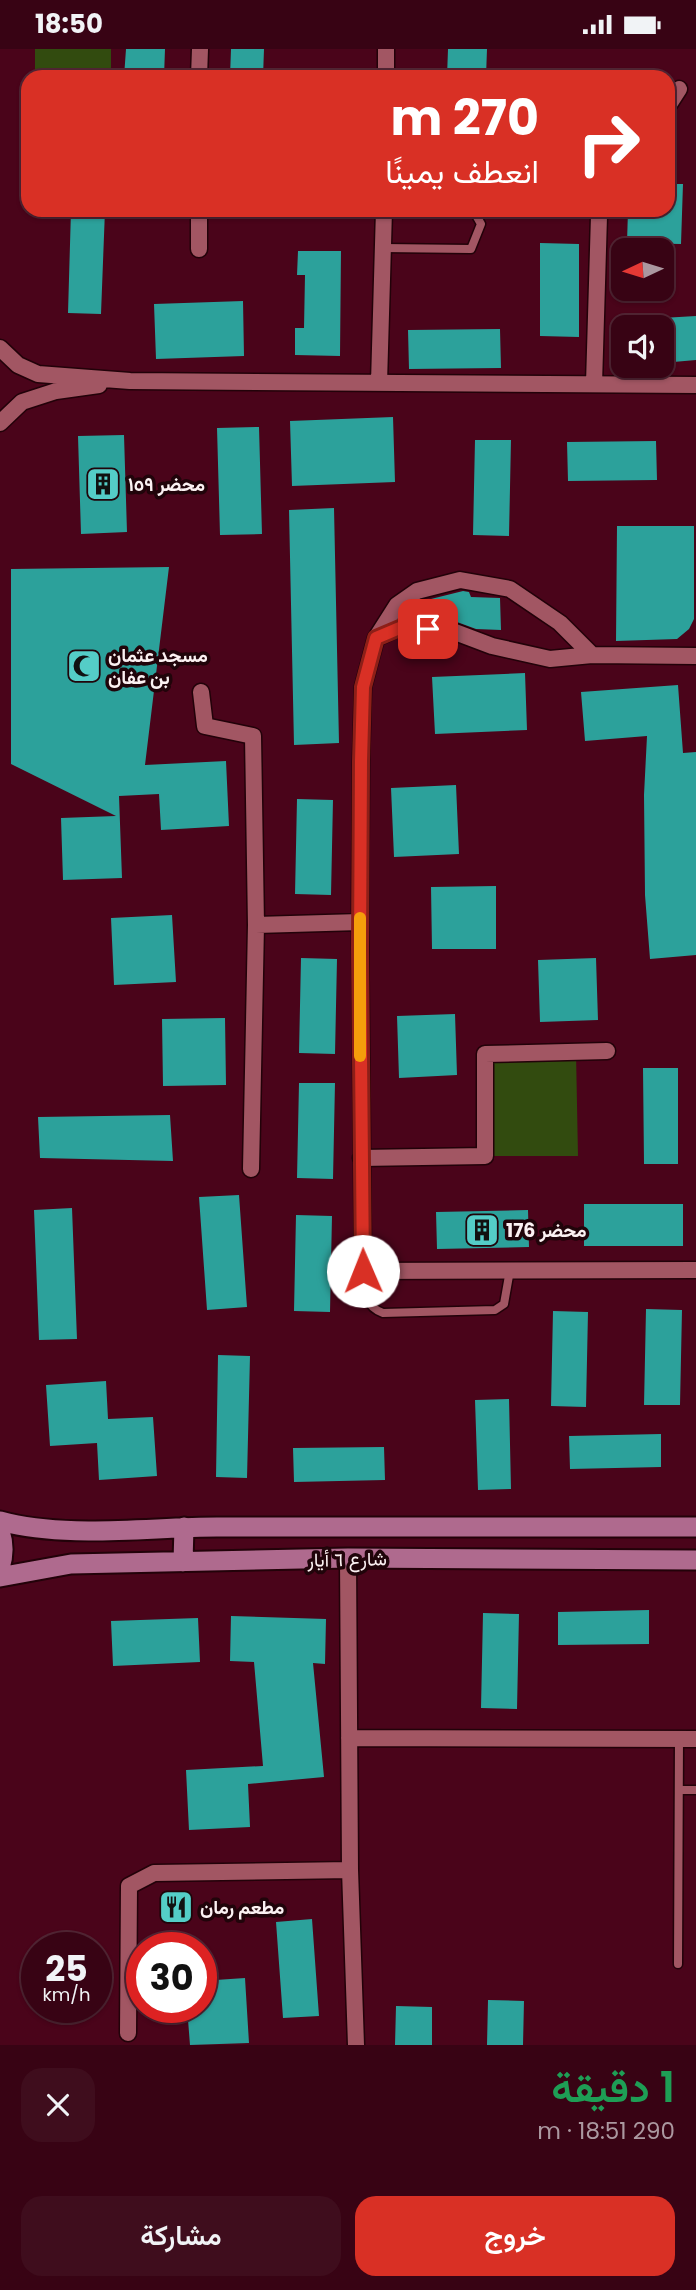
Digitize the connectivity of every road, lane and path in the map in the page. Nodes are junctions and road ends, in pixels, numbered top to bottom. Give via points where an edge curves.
1 (200, 49) edge
2 (386, 49) edge
3 (200, 70) edge
4 (386, 70) edge
5 (679, 89) dead end
6 (675, 95) edge
7 (199, 217) edge
8 (384, 217) edge
9 (477, 217) edge
10 (599, 217) edge
11 (383, 248) junction
12 (199, 249) dead end
13 (0, 348) edge
14 (131, 381) junction
15 (379, 383) junction
16 (594, 384) junction
17 (696, 384) edge
18 (0, 423) edge
19 (376, 638) junction
20 (592, 655) junction
21 (696, 656) edge
22 (201, 692) dead end
23 (360, 922) junction
24 (256, 925) junction
25 (607, 1051) dead end
26 (361, 1158) junction
27 (251, 1169) dead end
28 (510, 1270) junction
29 (696, 1270) edge
30 (363, 1271) junction
31 (0, 1521) edge
32 (184, 1527) junction
33 (696, 1527) edge
34 (0, 1531) edge
35 (348, 1558) junction
36 (696, 1560) edge
37 (183, 1562) junction
38 (0, 1568) edge
39 (0, 1577) edge
40 (349, 1738) junction
41 (679, 1739) junction
42 (696, 1739) edge
43 (679, 1790) junction
44 (696, 1790) edge
45 (350, 1870) junction
46 (678, 1964) dead end
47 (128, 2033) dead end
48 (356, 2045) edge

1 - 3 street
2 - 4 street
5 - 6 street
7 - 12 street
8 - 11 street
9 - 11 lane via 481,224 471,249
10 - 16 street
11 - 15 street
13 - 14 street via 18,365 38,374
14 - 15 street
14 - 18 street via 56,391 22,402
15 - 16 street
16 - 17 street
19 - 20 street via 402,627 455,632 550,659
19 - 20 street via 397,605 417,591 460,580 510,589 561,623
19 - 23 street via 363,687
20 - 21 street
22 - 24 street via 205,726 253,736
23 - 24 street
23 - 26 street
24 - 27 street
25 - 26 street via 485,1054 485,1156
26 - 30 street
28 - 29 street
28 - 30 street
28 - 30 lane via 504,1304 495,1310 383,1313 374,1310 365,1296
31 - 32 main road, شارع ٦ أيار via 46,1530
32 - 33 main road, شارع ٦ أيار
32 - 37 main road
34 - 38 main road
35 - 36 main road, شارع ٦ أيار
35 - 37 main road, شارع ٦ أيار
35 - 40 street
37 - 39 main road, شارع ٦ أيار via 71,1564
40 - 41 street
40 - 45 street
41 - 42 street
41 - 43 lane
43 - 44 lane
43 - 46 lane
45 - 47 street via 154,1873 129,1886
45 - 48 street

